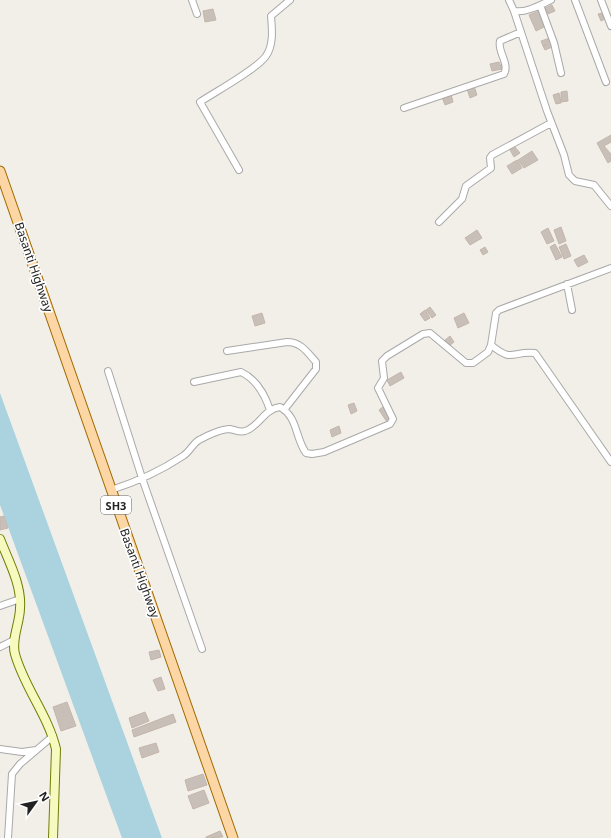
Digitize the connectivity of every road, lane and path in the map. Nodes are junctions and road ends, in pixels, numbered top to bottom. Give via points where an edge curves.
1 (192, 0) edge
2 (290, 0) edge
3 (509, 0) edge
4 (551, 0) edge
5 (575, 0) edge
6 (601, 0) edge
7 (540, 5) junction
8 (514, 11) junction
9 (196, 14) dead end
10 (611, 26) edge
11 (521, 32) junction
12 (561, 73) dead end
13 (606, 82) dead end
14 (404, 108) dead end
15 (551, 123) junction
16 (239, 170) dead end
17 (0, 171) edge
18 (611, 206) edge
19 (439, 222) dead end
20 (611, 268) edge
21 (567, 284) junction
22 (572, 310) dead end
23 (491, 345) junction
24 (227, 351) dead end
25 (108, 371) dead end
26 (194, 382) dead end
27 (270, 410) junction
28 (286, 411) junction
29 (611, 462) edge
30 (144, 476) junction
31 (116, 489) junction
32 (0, 539) edge
33 (20, 599) junction
34 (0, 606) edge
35 (14, 640) junction
36 (0, 647) edge
37 (202, 649) dead end
38 (53, 736) junction
39 (0, 749) edge
40 (37, 750) junction
41 (8, 838) edge
42 (53, 838) edge
43 (232, 838) edge

1 - 9 street
2 - 16 street via 271,16 272,35 267,56 200,102
3 - 8 street
4 - 7 street
5 - 13 street
6 - 10 street
7 - 8 street via 524,11
7 - 12 street via 554,43
8 - 11 street
11 - 14 street via 503,39 499,44 506,69 504,74
11 - 15 street
15 - 18 street via 569,175 575,181 594,185
15 - 19 street via 492,155 491,168 466,186 462,199
17 - 31 main road, Basanti Highway / SH3
20 - 21 street
21 - 22 street
21 - 23 street via 499,310 496,313
23 - 28 street via 488,352 470,364 433,334 426,333 400,348 382,361 384,378 378,388 393,421 336,447 312,454 306,453 302,448 296,426
23 - 29 street via 510,357 535,353
24 - 28 street via 287,342 294,342 304,348 316,362 316,369
25 - 30 street
26 - 27 street via 240,372 261,390
27 - 28 street via 280,407
27 - 30 street via 247,431 225,430 201,439 185,455
30 - 31 street
30 - 37 street
31 - 43 main road, Basanti Highway / SH3
32 - 33 street via 18,586
33 - 34 street
33 - 35 street
35 - 36 street
35 - 38 street via 18,665
38 - 40 street
38 - 42 street via 57,760
39 - 40 street via 22,752
40 - 41 street via 12,774

